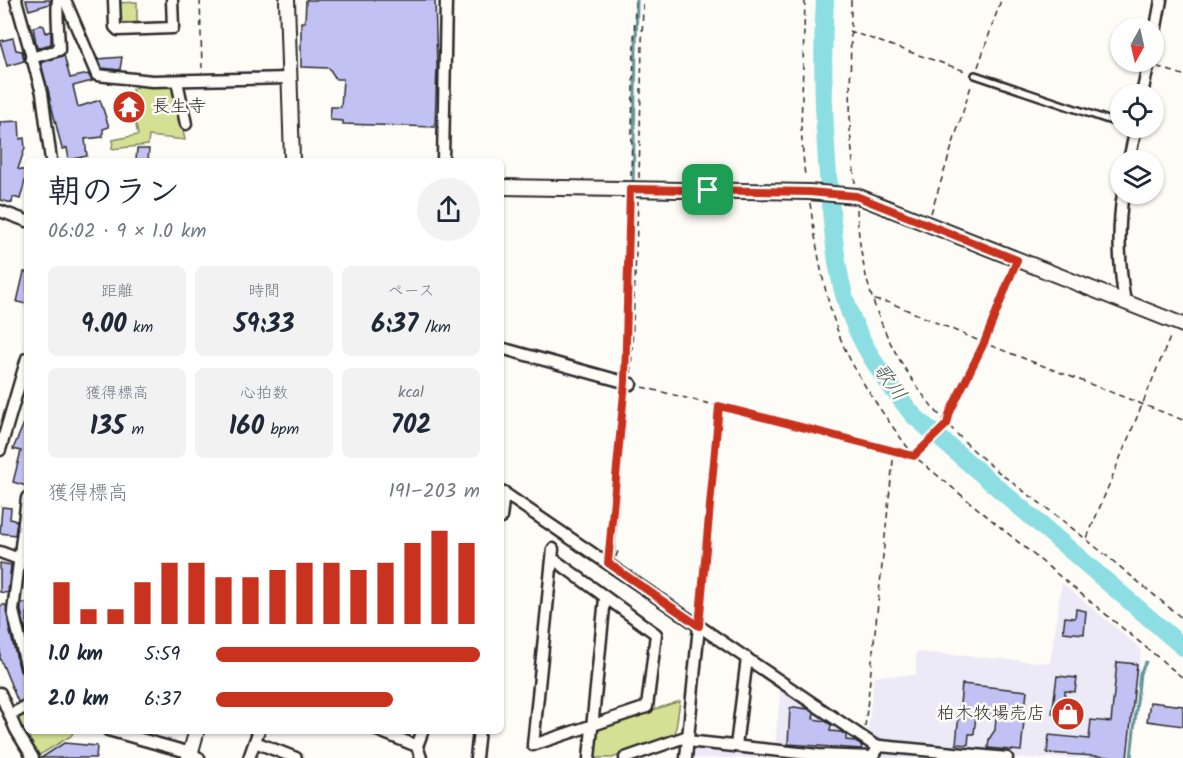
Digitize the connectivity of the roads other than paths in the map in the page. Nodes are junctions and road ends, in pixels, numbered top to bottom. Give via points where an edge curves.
1 (16, 0) edge
2 (58, 0) edge
3 (65, 0) edge
4 (114, 0) edge
5 (172, 0) edge
6 (287, 0) edge
7 (446, 0) edge
8 (1161, 0) edge
9 (1158, 18) edge
10 (31, 58) junction
11 (975, 75) road end
12 (288, 78) junction
13 (177, 81) junction
14 (1110, 121) edge
15 (186, 124) dead end
16 (51, 158) edge
17 (292, 158) edge
18 (443, 158) edge
19 (504, 187) edge
20 (1121, 204) edge
21 (0, 211) edge
22 (24, 219) edge
23 (1125, 303) junction
24 (1180, 324) edge
25 (504, 349) edge
26 (24, 368) edge
27 (628, 383) road end
28 (0, 450) edge
29 (504, 493) edge
30 (24, 545) edge
31 (0, 552) edge
32 (23, 561) edge
33 (605, 598) junction
34 (699, 626) junction
35 (24, 657) edge
36 (747, 658) junction
37 (0, 693) edge
38 (24, 708) edge
39 (10, 715) junction
40 (592, 727) junction
41 (121, 734) edge
42 (196, 734) edge
43 (258, 734) edge
44 (387, 734) edge
45 (422, 734) edge
46 (479, 734) edge
47 (687, 739) junction
48 (255, 742) junction
49 (417, 746) junction
50 (736, 746) junction
51 (880, 746) junction
52 (642, 755) edge
53 (193, 756) edge
54 (33, 758) edge
55 (249, 758) edge
56 (296, 758) edge
57 (421, 758) edge
58 (476, 758) edge
59 (589, 758) edge
60 (625, 758) edge
61 (686, 758) edge
62 (1007, 758) edge

1 - 10 street
2 - 10 street via 59,50
3 - 13 street via 97,75
4 - 5 street via 118,30 173,28
6 - 12 street
7 - 18 street
8 - 9 street
10 - 16 street via 42,93
11 - 14 lane
12 - 13 street
12 - 17 street
13 - 15 street
19 - 23 street via 853,196
20 - 23 street via 1119,260
21 - 22 street
23 - 24 street
25 - 27 street
26 - 28 street
29 - 34 street
30 - 32 street
31 - 32 street
32 - 35 street via 13,611
33 - 40 street
33 - 40 street via 656,634 647,707
33 - 40 street via 553,554 533,745
34 - 36 street
34 - 47 street
36 - 50 street
36 - 51 street
37 - 39 street
38 - 39 street
39 - 54 street
40 - 59 street
41 - 53 street
42 - 53 street
43 - 48 street
44 - 49 street
45 - 49 street
46 - 58 street
47 - 50 street
47 - 52 street
47 - 61 street
48 - 55 street
48 - 56 street
49 - 57 street
50 - 51 street via 872,757
51 - 62 street
52 - 60 street

